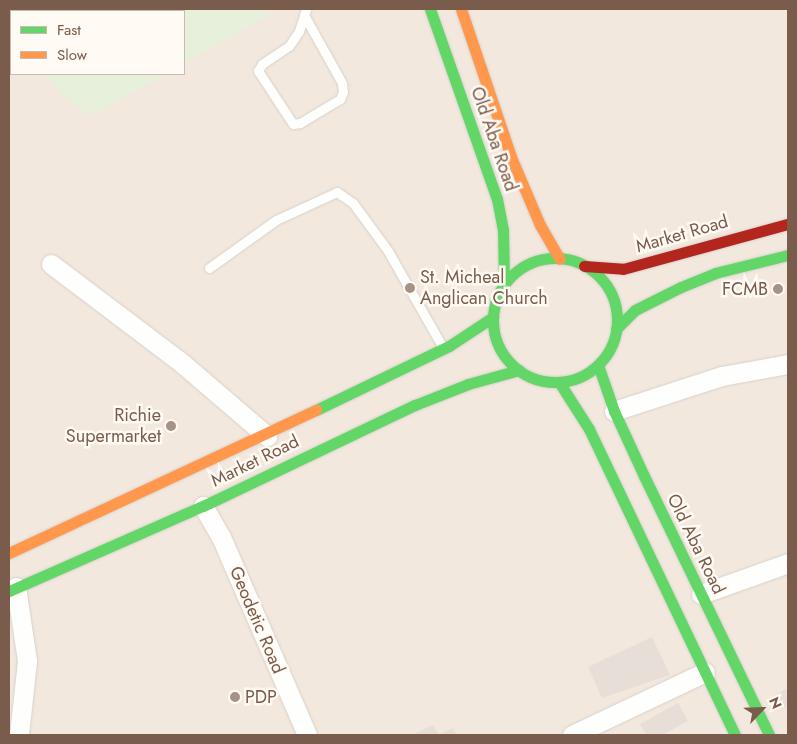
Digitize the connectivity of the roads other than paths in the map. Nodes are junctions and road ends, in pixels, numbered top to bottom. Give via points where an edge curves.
1 (430, 9) edge
2 (461, 9) edge
3 (305, 12) edge
4 (788, 224) edge
5 (788, 255) edge
6 (560, 259) junction
7 (51, 264) dead end
8 (584, 266) junction
9 (209, 268) dead end
10 (504, 284) junction
11 (493, 317) junction
12 (616, 329) junction
13 (443, 349) junction
14 (788, 364) edge
15 (598, 365) junction
16 (519, 370) junction
17 (559, 382) junction
18 (614, 411) junction
19 (266, 436) junction
20 (203, 506) junction
21 (9, 553) edge
22 (788, 562) edge
23 (12, 589) edge
24 (701, 594) junction
25 (705, 672) junction
26 (19, 735) edge
27 (307, 735) edge
28 (572, 735) edge
29 (735, 735) edge
30 (769, 735) edge

1 - 10 main road, Old Aba Road via 497,199 503,230
2 - 6 main road, Old Aba Road via 511,157 540,225
3 - 3 lane via 342,83 343,92 340,99 293,124 258,71 262,64 289,46 299,31
4 - 8 main road, Market Road via 623,269
5 - 12 main road via 715,273 681,287 635,310
6 - 8 main road
6 - 10 main road via 547,259 522,267
7 - 19 street via 183,364
8 - 12 main road via 607,288 615,308
9 - 13 lane via 276,220 337,192 353,203 388,251
10 - 11 main road
11 - 13 main road, Market Road
11 - 16 main road via 500,347
12 - 15 main road via 610,348
13 - 19 main road, Market Road
14 - 18 street via 722,376
15 - 17 main road via 580,377
15 - 18 main road, Old Aba Road
16 - 17 main road via 538,380
16 - 20 main road, Market Road via 468,384 415,404
17 - 25 main road via 589,429
18 - 24 main road, Old Aba Road
19 - 21 main road, Market Road
20 - 23 main road, Market Road
20 - 27 street, Geodetic Road via 221,537
22 - 24 street
23 - 26 street via 27,661
24 - 30 main road, Old Aba Road
25 - 28 street
25 - 29 main road

